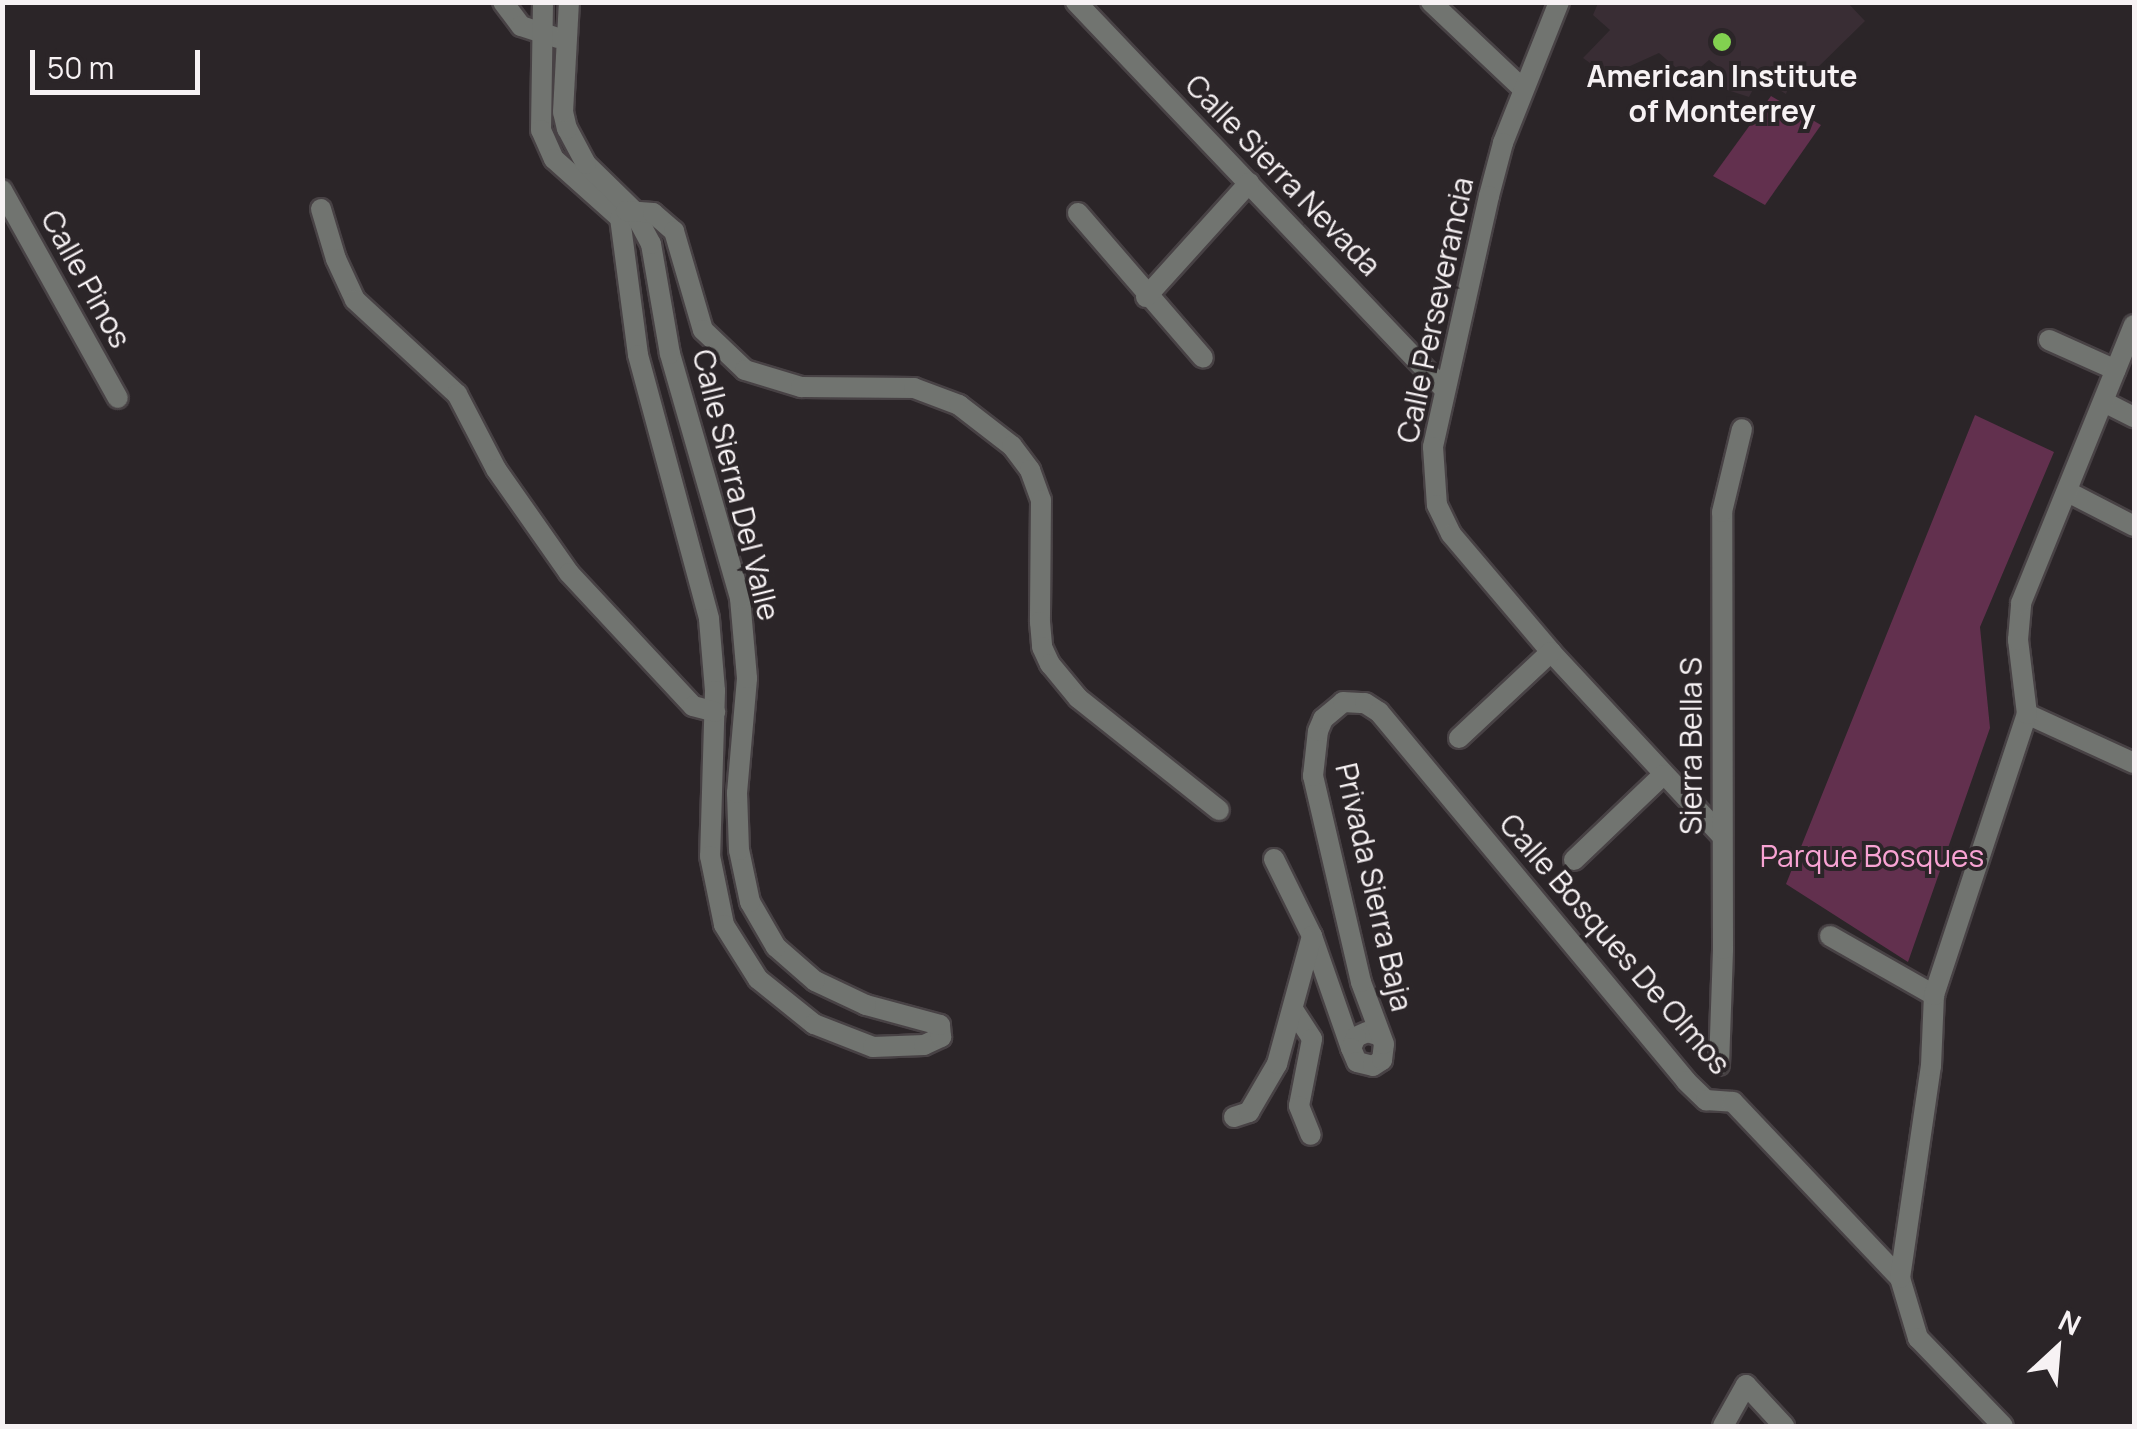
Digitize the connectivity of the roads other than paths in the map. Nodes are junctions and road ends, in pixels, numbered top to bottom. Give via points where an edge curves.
1 (503, 2) edge
2 (544, 2) edge
3 (569, 2) edge
4 (1076, 2) edge
5 (1431, 2) edge
6 (1559, 2) edge
7 (545, 38) junction
8 (568, 39) junction
9 (1523, 88) junction
10 (1249, 183) junction
11 (2, 190) edge
12 (321, 209) dead end
13 (625, 211) junction
14 (1078, 213) dead end
15 (1146, 296) junction
16 (2134, 325) edge
17 (2048, 340) dead end
18 (1203, 358) dead end
19 (2116, 370) junction
20 (1446, 390) junction
21 (118, 398) dead end
22 (2104, 402) junction
23 (2134, 416) edge
24 (1742, 429) dead end
25 (2068, 492) junction
26 (2134, 526) edge
27 (1552, 652) junction
28 (1343, 702) joint
29 (715, 712) junction
30 (2027, 714) junction
31 (1458, 738) dead end
32 (2134, 763) edge
33 (1663, 774) junction
34 (1219, 810) dead end
35 (1720, 834) junction
36 (1274, 859) dead end
37 (1574, 860) dead end
38 (1312, 936) junction
39 (1830, 936) dead end
40 (1934, 995) junction
41 (1294, 1012) junction
42 (1719, 1065) dead end
43 (1234, 1118) dead end
44 (1311, 1135) dead end
45 (1900, 1278) junction
46 (1724, 1426) edge
47 (1784, 1426) edge
48 (2004, 1426) edge

1 - 7 street via 522,26
2 - 7 street, Calle Sierra Del Valle
3 - 8 street, Calle Sierra Del Valle
4 - 10 street, Calle Sierra Nevada
5 - 9 street
6 - 9 street, Calle Perseverancia
7 - 8 street
7 - 13 street, Calle Sierra Del Valle via 540,114 546,146 571,177
8 - 13 street, Calle Sierra Del Valle via 563,112 572,144
9 - 20 street, Calle Perseverancia via 1494,178
10 - 15 street
10 - 20 street, Calle Sierra Nevada
11 - 21 street, Calle Pinos
12 - 29 street via 355,300 457,394 496,469 569,573 692,706
13 - 29 street, Calle Sierra Del Valle via 638,355 710,619
13 - 29 street, Calle Sierra Del Valle via 651,244 670,354 740,598 747,678 739,850 750,902 776,947 805,974 866,1006 930,1020 942,1028 941,1037 891,1049 850,1041 785,1005 738,954 724,925 710,856
13 - 34 street via 653,213 674,231 703,330 745,370 802,387 914,388 959,405 1012,446 1041,500 1040,622 1050,664 1078,698
14 - 15 street
15 - 18 street
16 - 19 street
17 - 19 street
19 - 22 street
20 - 27 street, Calle Perseverancia via 1432,448 1437,506 1451,534
22 - 23 street
22 - 25 street
24 - 35 street, Sierra Bella S via 1722,512
25 - 26 street
25 - 30 street via 2021,603
27 - 31 street
27 - 33 street, Calle Perseverancia
28 - 38 street, Privada Sierra Baja via 1318,731 1313,776 1378,1035 1356,1037 1351,1048
28 - 45 street, Calle Bosques De Olmos via 1379,712 1686,1081 1706,1100 1733,1102
30 - 32 street
30 - 40 street
33 - 35 street, Calle Perseverancia
33 - 37 street
35 - 42 street, Sierra Bella S
36 - 38 street, Privada Sierra Baja
38 - 41 street
39 - 40 street
40 - 45 street via 1932,1066
41 - 43 street via 1270,1082 1249,1112
41 - 44 street via 1312,1038 1299,1106
45 - 48 street, Calle Bosques De Olmos via 1918,1338
46 - 47 street via 1746,1385

